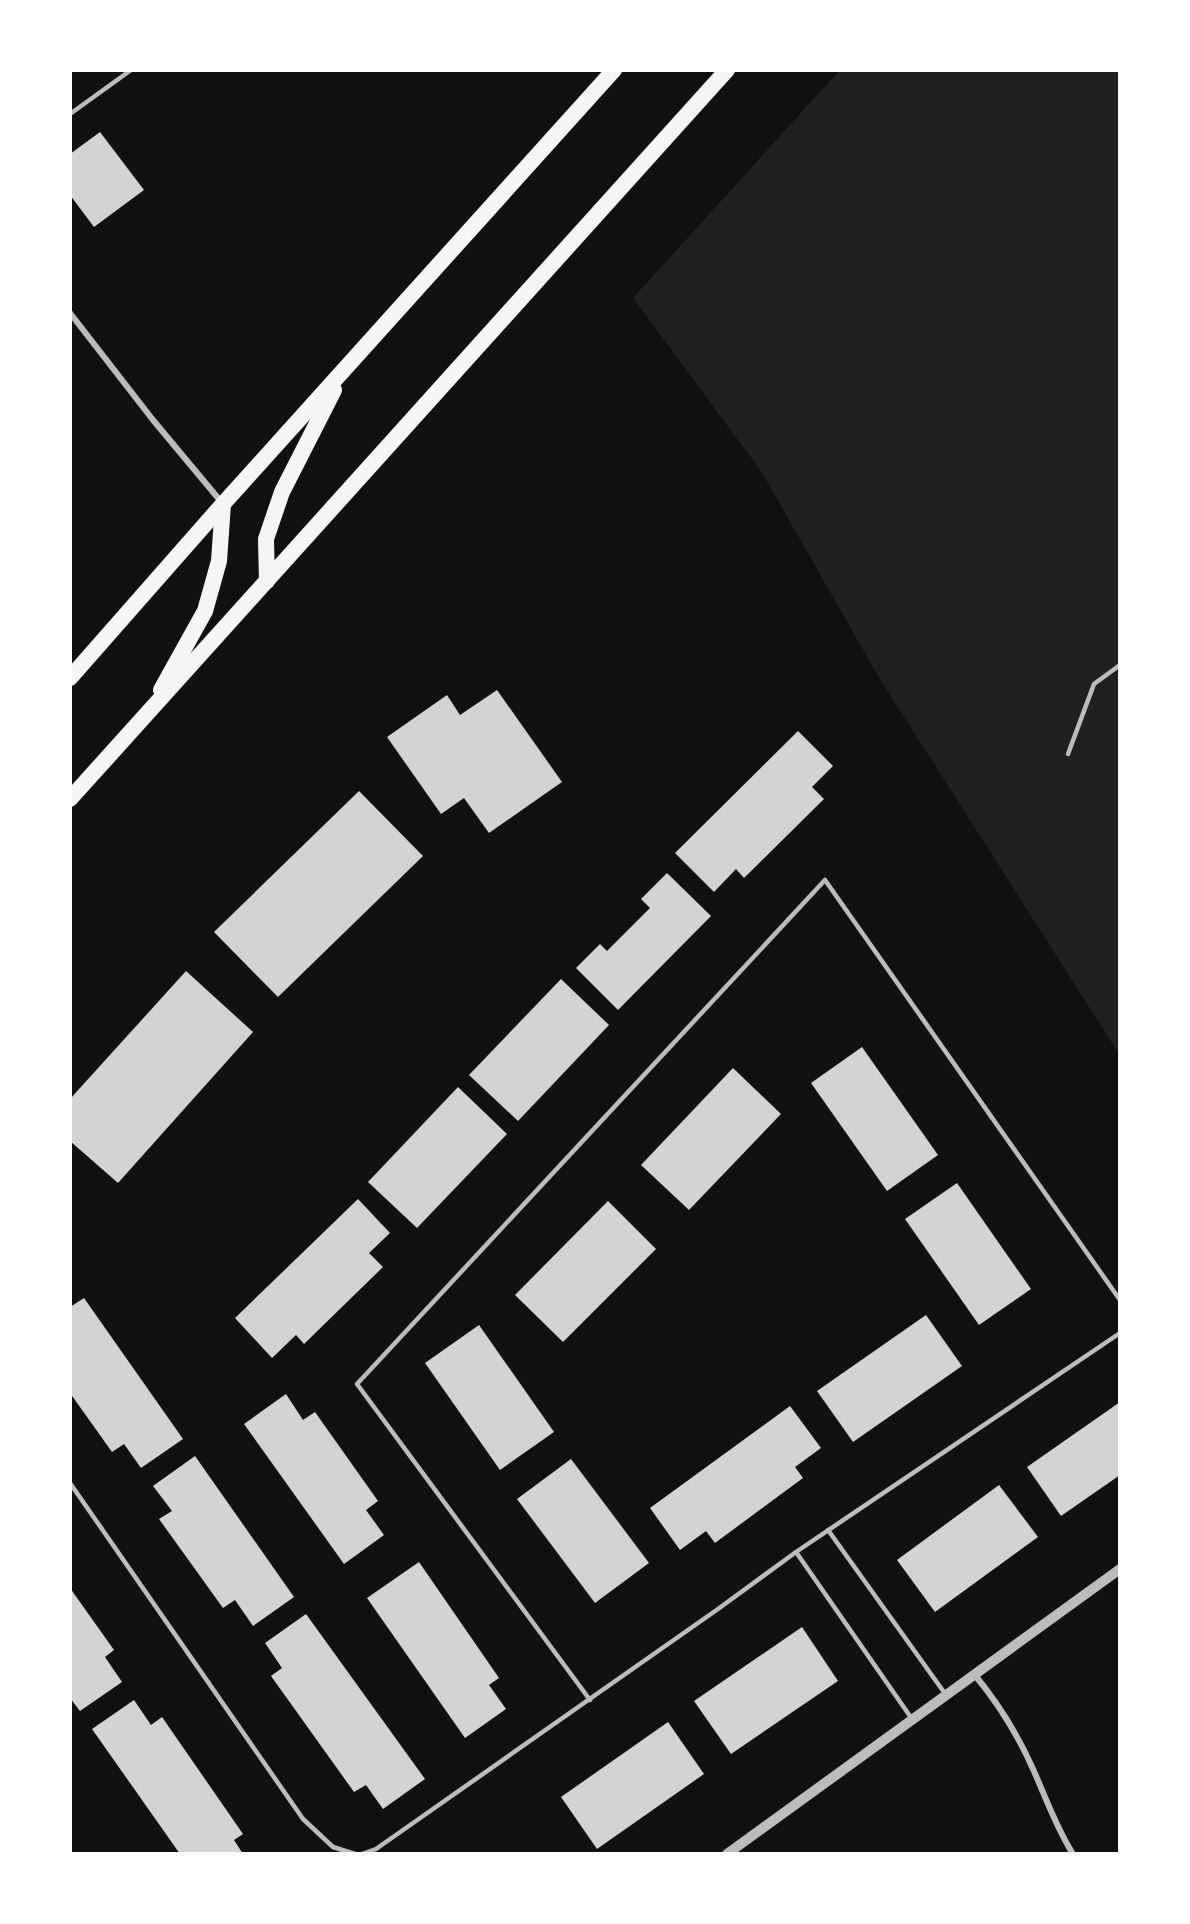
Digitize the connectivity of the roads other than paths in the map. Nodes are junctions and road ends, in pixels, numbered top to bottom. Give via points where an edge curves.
1 (131, 70) edge
2 (614, 70) edge
3 (727, 70) edge
4 (70, 114) edge
5 (70, 313) edge
6 (346, 368) junction
7 (223, 504) junction
8 (267, 581) junction
9 (1119, 664) edge
10 (70, 678) edge
11 (144, 719) junction
12 (1068, 754) dead end
13 (70, 799) edge
14 (1119, 1300) edge
15 (1119, 1333) edge
16 (70, 1483) edge
17 (828, 1530) junction
18 (796, 1552) junction
19 (1119, 1569) edge
20 (975, 1674) junction
21 (946, 1695) junction
22 (590, 1700) junction
23 (912, 1719) junction
24 (355, 1854) edge
25 (362, 1854) edge
26 (727, 1854) edge
27 (1073, 1854) edge

1 - 4 lane
2 - 6 highway
3 - 8 highway
5 - 7 street
6 - 7 highway
6 - 8 highway via 282,492 266,539
7 - 10 highway
7 - 11 highway via 219,561 205,611
8 - 11 highway
9 - 12 lane via 1094,684
11 - 13 highway
14 - 22 lane via 825,880 357,1384
15 - 17 lane
16 - 24 lane via 303,1818 333,1848
17 - 18 lane
17 - 21 lane
18 - 22 lane
18 - 23 lane
19 - 20 street
20 - 21 street
20 - 27 street via 999,1706
21 - 23 street
22 - 25 lane via 376,1850
23 - 26 street

